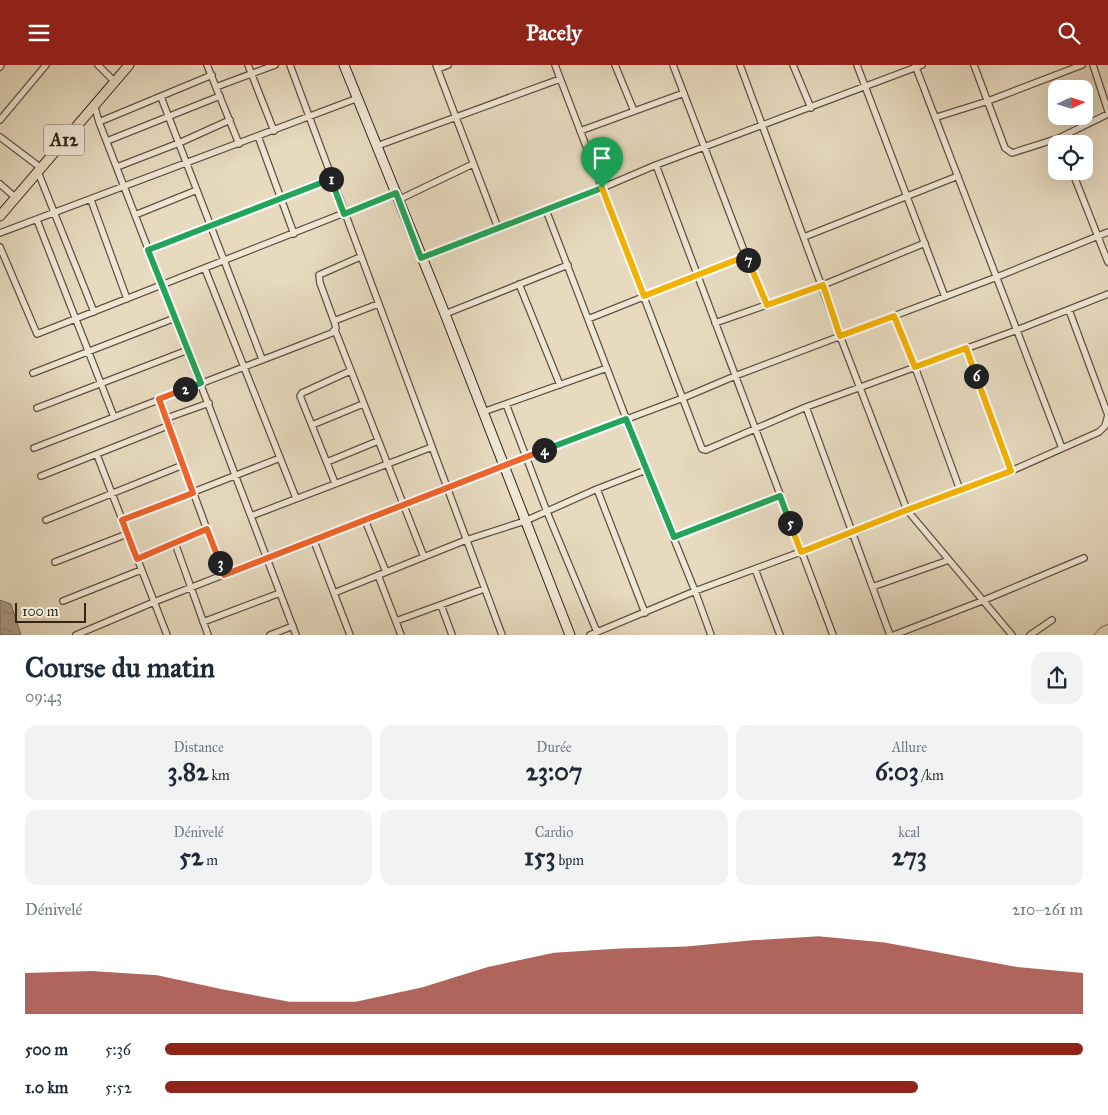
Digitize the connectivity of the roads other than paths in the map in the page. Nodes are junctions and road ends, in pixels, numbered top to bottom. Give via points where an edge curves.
1 (46, 65) edge
2 (98, 65) edge
3 (129, 65) edge
4 (207, 65) edge
5 (248, 65) edge
6 (275, 65) edge
7 (290, 65) edge
8 (344, 65) edge
9 (448, 65) edge
10 (555, 65) edge
11 (615, 65) edge
12 (673, 65) edge
13 (749, 65) edge
14 (793, 65) edge
15 (857, 65) edge
16 (974, 65) edge
17 (1082, 65) edge
18 (1092, 65) edge
19 (918, 66) edge
20 (437, 67) edge
21 (740, 67) edge
22 (251, 73) junction
23 (212, 75) junction
24 (560, 79) junction
25 (114, 81) junction
26 (216, 87) junction
27 (865, 87) junction
28 (684, 93) junction
29 (220, 96) junction
30 (161, 97) junction
31 (358, 98) junction
32 (988, 101) junction
33 (94, 104) junction
34 (811, 108) junction
35 (634, 111) junction
36 (1108, 113) edge
37 (169, 117) junction
38 (308, 117) junction
39 (455, 117) junction
40 (937, 117) junction
41 (0, 120) edge
42 (230, 121) junction
43 (99, 122) junction
44 (762, 125) junction
45 (274, 131) junction
46 (580, 131) junction
47 (1070, 135) edge
48 (258, 136) junction
49 (0, 137) edge
50 (107, 141) junction
51 (179, 143) junction
52 (238, 144) junction
53 (1048, 144) edge
54 (377, 146) junction
55 (705, 147) junction
56 (187, 163) junction
57 (473, 164) junction
58 (656, 165) junction
59 (117, 167) junction
60 (40, 170) junction
61 (958, 175) junction
62 (331, 178) junction
63 (1076, 180) edge
64 (0, 184) edge
65 (125, 187) junction
66 (602, 188) junction
67 (197, 190) junction
68 (907, 195) junction
69 (16, 197) junction
70 (397, 197) junction
71 (281, 198) junction
72 (90, 200) junction
73 (546, 210) junction
74 (55, 213) junction
75 (344, 214) junction
76 (135, 215) junction
77 (0, 216) edge
78 (37, 220) junction
79 (211, 225) junction
80 (498, 229) junction
81 (1108, 232) edge
82 (0, 233) edge
83 (294, 234) junction
84 (804, 237) junction
85 (1098, 237) junction
86 (925, 243) junction
87 (0, 247) edge
88 (148, 250) junction
89 (746, 256) junction
90 (360, 257) junction
91 (421, 258) junction
92 (224, 261) junction
93 (1108, 262) edge
94 (568, 265) junction
95 (205, 269) junction
96 (698, 276) junction
97 (997, 277) junction
98 (519, 284) junction
99 (823, 285) junction
100 (162, 286) junction
101 (1108, 294) edge
102 (644, 296) junction
103 (946, 297) junction
104 (128, 299) junction
105 (378, 304) junction
106 (767, 305) junction
107 (1068, 310) junction
108 (94, 312) junction
109 (445, 314) junction
110 (894, 316) junction
111 (175, 318) junction
112 (76, 319) junction
113 (588, 319) junction
114 (334, 321) junction
115 (716, 323) junction
116 (1017, 330) junction
117 (334, 331) junction
118 (840, 336) junction
119 (966, 348) junction
120 (188, 350) junction
121 (88, 352) junction
122 (262, 359) junction
123 (243, 366) junction
124 (915, 367) junction
125 (607, 368) junction
126 (350, 371) junction
127 (33, 373) dead end
128 (735, 376) junction
129 (201, 383) junction
130 (101, 384) junction
131 (560, 385) junction
132 (860, 387) junction
133 (683, 398) junction
134 (159, 399) junction
135 (209, 403) junction
136 (363, 403) junction
137 (506, 404) junction
138 (806, 407) junction
139 (37, 408) dead end
140 (483, 412) junction
141 (114, 417) junction
142 (167, 418) junction
143 (626, 419) junction
144 (170, 425) junction
145 (312, 425) junction
146 (755, 429) junction
147 (378, 441) junction
148 (432, 447) junction
149 (34, 448) dead end
150 (1062, 448) junction
151 (97, 455) junction
152 (526, 457) junction
153 (280, 458) junction
154 (327, 462) junction
155 (387, 464) junction
156 (183, 465) junction
157 (504, 465) junction
158 (646, 470) junction
159 (1011, 471) junction
160 (236, 475) junction
161 (41, 476) dead end
162 (335, 483) junction
163 (447, 488) junction
164 (597, 489) junction
165 (960, 490) junction
166 (193, 493) junction
167 (112, 494) junction
168 (780, 496) junction
169 (296, 498) junction
170 (404, 505) junction
171 (907, 510) junction
172 (547, 512) junction
173 (251, 516) junction
174 (46, 520) dead end
175 (122, 520) junction
176 (365, 521) junction
177 (525, 521) junction
178 (207, 529) junction
179 (852, 533) junction
180 (127, 534) junction
181 (674, 537) junction
182 (466, 540) junction
183 (314, 541) junction
184 (175, 543) junction
185 (801, 552) junction
186 (424, 557) junction
187 (1084, 557) dead end
188 (137, 559) junction
189 (267, 559) junction
190 (949, 561) junction
191 (55, 563) dead end
192 (756, 569) junction
193 (142, 570) junction
194 (386, 572) junction
195 (224, 575) junction
196 (378, 575) junction
197 (872, 587) junction
198 (190, 588) junction
199 (484, 589) junction
200 (695, 591) junction
201 (280, 593) junction
202 (334, 593) junction
203 (63, 601) dead end
204 (982, 601) junction
205 (154, 602) junction
206 (441, 605) junction
207 (645, 613) junction
208 (1052, 620) dead end
209 (396, 621) junction
210 (203, 622) junction
211 (293, 626) junction
212 (95, 627) junction
213 (592, 634) edge
214 (76, 635) edge
215 (98, 635) edge
216 (167, 635) edge
217 (208, 635) edge
218 (270, 635) edge
219 (296, 635) edge
220 (350, 635) edge
221 (401, 635) edge
222 (452, 635) edge
223 (502, 635) edge
224 (570, 635) edge
225 (711, 635) edge
226 (780, 635) edge
227 (833, 635) edge
228 (890, 635) edge
229 (894, 635) edge
230 (1012, 635) edge
231 (1030, 635) edge

1 - 41 street
2 - 25 street
3 - 25 main road, A12
4 - 23 street
5 - 22 street
6 - 22 street
7 - 38 street
8 - 31 street
9 - 20 street
10 - 24 street
11 - 35 street
12 - 28 street
13 - 21 street
14 - 34 street
15 - 27 street
16 - 32 street
17 - 32 street
18 - 36 street
19 - 27 street
19 - 40 street
20 - 39 street
21 - 44 street
22 - 26 street
22 - 45 street
23 - 26 street
23 - 30 street
24 - 39 street
24 - 46 street
25 - 33 main road, A12
26 - 29 street
27 - 34 street
27 - 68 street
28 - 35 street
28 - 55 street
29 - 37 street
29 - 42 street
30 - 37 street
30 - 43 street
31 - 38 street
31 - 54 street
32 - 40 street
32 - 53 street via 1005,148 1012,153
33 - 43 street
33 - 60 main road, A12
34 - 44 street
35 - 46 street
36 - 47 street
37 - 50 street
37 - 51 street
38 - 45 street
38 - 62 street
39 - 54 street
39 - 57 street
40 - 61 street
42 - 51 street
42 - 52 street
43 - 50 street
44 - 55 street
44 - 84 street
45 - 48 street
46 - 66 street
48 - 52 street
48 - 71 street
49 - 60 street
50 - 59 street
51 - 56 street
51 - 59 street
52 - 56 street
54 - 70 street
55 - 58 street
55 - 89 street
56 - 65 street
56 - 67 street
57 - 70 street
57 - 80 street
58 - 66 street
58 - 96 street
59 - 65 street
60 - 69 main road, A12
60 - 74 street
61 - 68 street
61 - 97 street
62 - 71 street
62 - 75 street
63 - 85 street
64 - 69 street
65 - 72 street
65 - 76 street
66 - 73 street
66 - 102 street
67 - 76 street
67 - 79 street
68 - 84 street
68 - 86 street
69 - 77 main road, A12
70 - 75 street
70 - 91 street
71 - 79 street
71 - 83 street
72 - 74 street
72 - 104 street
73 - 80 street
73 - 94 street
74 - 78 street
74 - 108 street
75 - 83 street
75 - 90 street
76 - 88 street
78 - 82 street
78 - 112 street
79 - 88 street
79 - 92 street
80 - 91 street
81 - 85 street
83 - 92 street
84 - 99 street
85 - 93 street
85 - 97 street
86 - 99 street
86 - 103 street
87 - 112 street via 37,334
88 - 100 street
89 - 96 street
89 - 106 street
90 - 105 street
90 - 114 street via 319,275
91 - 109 street
92 - 95 street
92 - 122 street
94 - 98 street
94 - 113 street
95 - 100 street
95 - 123 street
96 - 102 street
96 - 115 street
97 - 103 street
97 - 116 street
98 - 109 street
98 - 131 street
99 - 106 street
99 - 118 street
100 - 104 street
100 - 111 street
101 - 107 street
102 - 113 street
102 - 133 street
103 - 110 street
104 - 108 street
105 - 114 street
105 - 148 street
106 - 115 street
107 - 116 street
107 - 150 street via 1108,415 1099,432
108 - 112 street
109 - 140 street
110 - 118 street
110 - 124 street
111 - 120 street
111 - 121 street
112 - 121 street
113 - 125 street
114 - 117 street
115 - 128 street
116 - 119 street
116 - 150 street
117 - 122 street
117 - 126 street
118 - 128 street
118 - 132 street
119 - 124 street
119 - 159 street
120 - 129 street
120 - 130 street
121 - 127 street
121 - 130 street
122 - 123 street
123 - 129 street
123 - 153 street
124 - 132 street
124 - 165 street
125 - 131 street
125 - 143 street
126 - 136 street
126 - 145 street via 302,393 300,396
128 - 133 street
128 - 146 street
129 - 134 street
129 - 135 street
130 - 139 street
130 - 141 street
131 - 137 street
132 - 138 street
132 - 171 street
133 - 143 street
133 - 146 street via 702,449
134 - 141 street
134 - 142 street
135 - 142 street
135 - 160 street
136 - 145 street
136 - 147 street
137 - 140 street
137 - 152 street
138 - 146 street
138 - 179 street
140 - 157 street
141 - 149 street
142 - 144 street
143 - 152 street
143 - 158 street
144 - 151 street
144 - 156 street
145 - 154 street
146 - 168 street
147 - 154 street
147 - 155 street
148 - 155 street
148 - 163 street
150 - 159 street
151 - 161 street
151 - 167 street
152 - 157 street
152 - 172 street
153 - 160 street
153 - 169 street
154 - 162 street
155 - 162 street
155 - 170 street
156 - 166 street
156 - 167 street
157 - 163 street
157 - 177 street
158 - 164 street
158 - 181 street
159 - 165 street
160 - 166 street
160 - 173 street
162 - 169 street
163 - 170 street
163 - 182 street
164 - 172 street
164 - 207 street
165 - 171 street
166 - 175 street
166 - 178 street
167 - 174 street
167 - 175 street
168 - 181 street
168 - 185 street
169 - 173 street
170 - 176 street
170 - 186 street
171 - 179 street
171 - 190 street
172 - 177 street
172 - 213 street
173 - 189 street
175 - 180 street
176 - 183 street
176 - 194 street
177 - 182 street
177 - 224 street
178 - 184 street
178 - 195 street
179 - 185 street
179 - 197 street
180 - 188 street
180 - 191 street
181 - 200 street
182 - 186 street
182 - 199 street
183 - 189 street
183 - 202 street
184 - 188 street
184 - 198 street
185 - 192 street
185 - 227 street
186 - 194 street
187 - 204 street
188 - 193 street
189 - 195 street
189 - 201 street
190 - 197 street
190 - 204 street
192 - 200 street
192 - 226 street
193 - 203 street
193 - 205 street
194 - 196 street
195 - 198 street
196 - 202 street
196 - 209 street
197 - 228 street
198 - 205 street
198 - 210 street
199 - 206 street
199 - 223 street
200 - 207 street
200 - 225 street
201 - 210 street
201 - 211 street
202 - 220 street
204 - 229 street
204 - 230 street
205 - 212 street
205 - 216 street
206 - 209 street
206 - 222 street
207 - 213 street
208 - 231 street
209 - 221 street
210 - 217 street
211 - 218 street
211 - 219 street
212 - 214 street
212 - 215 street

